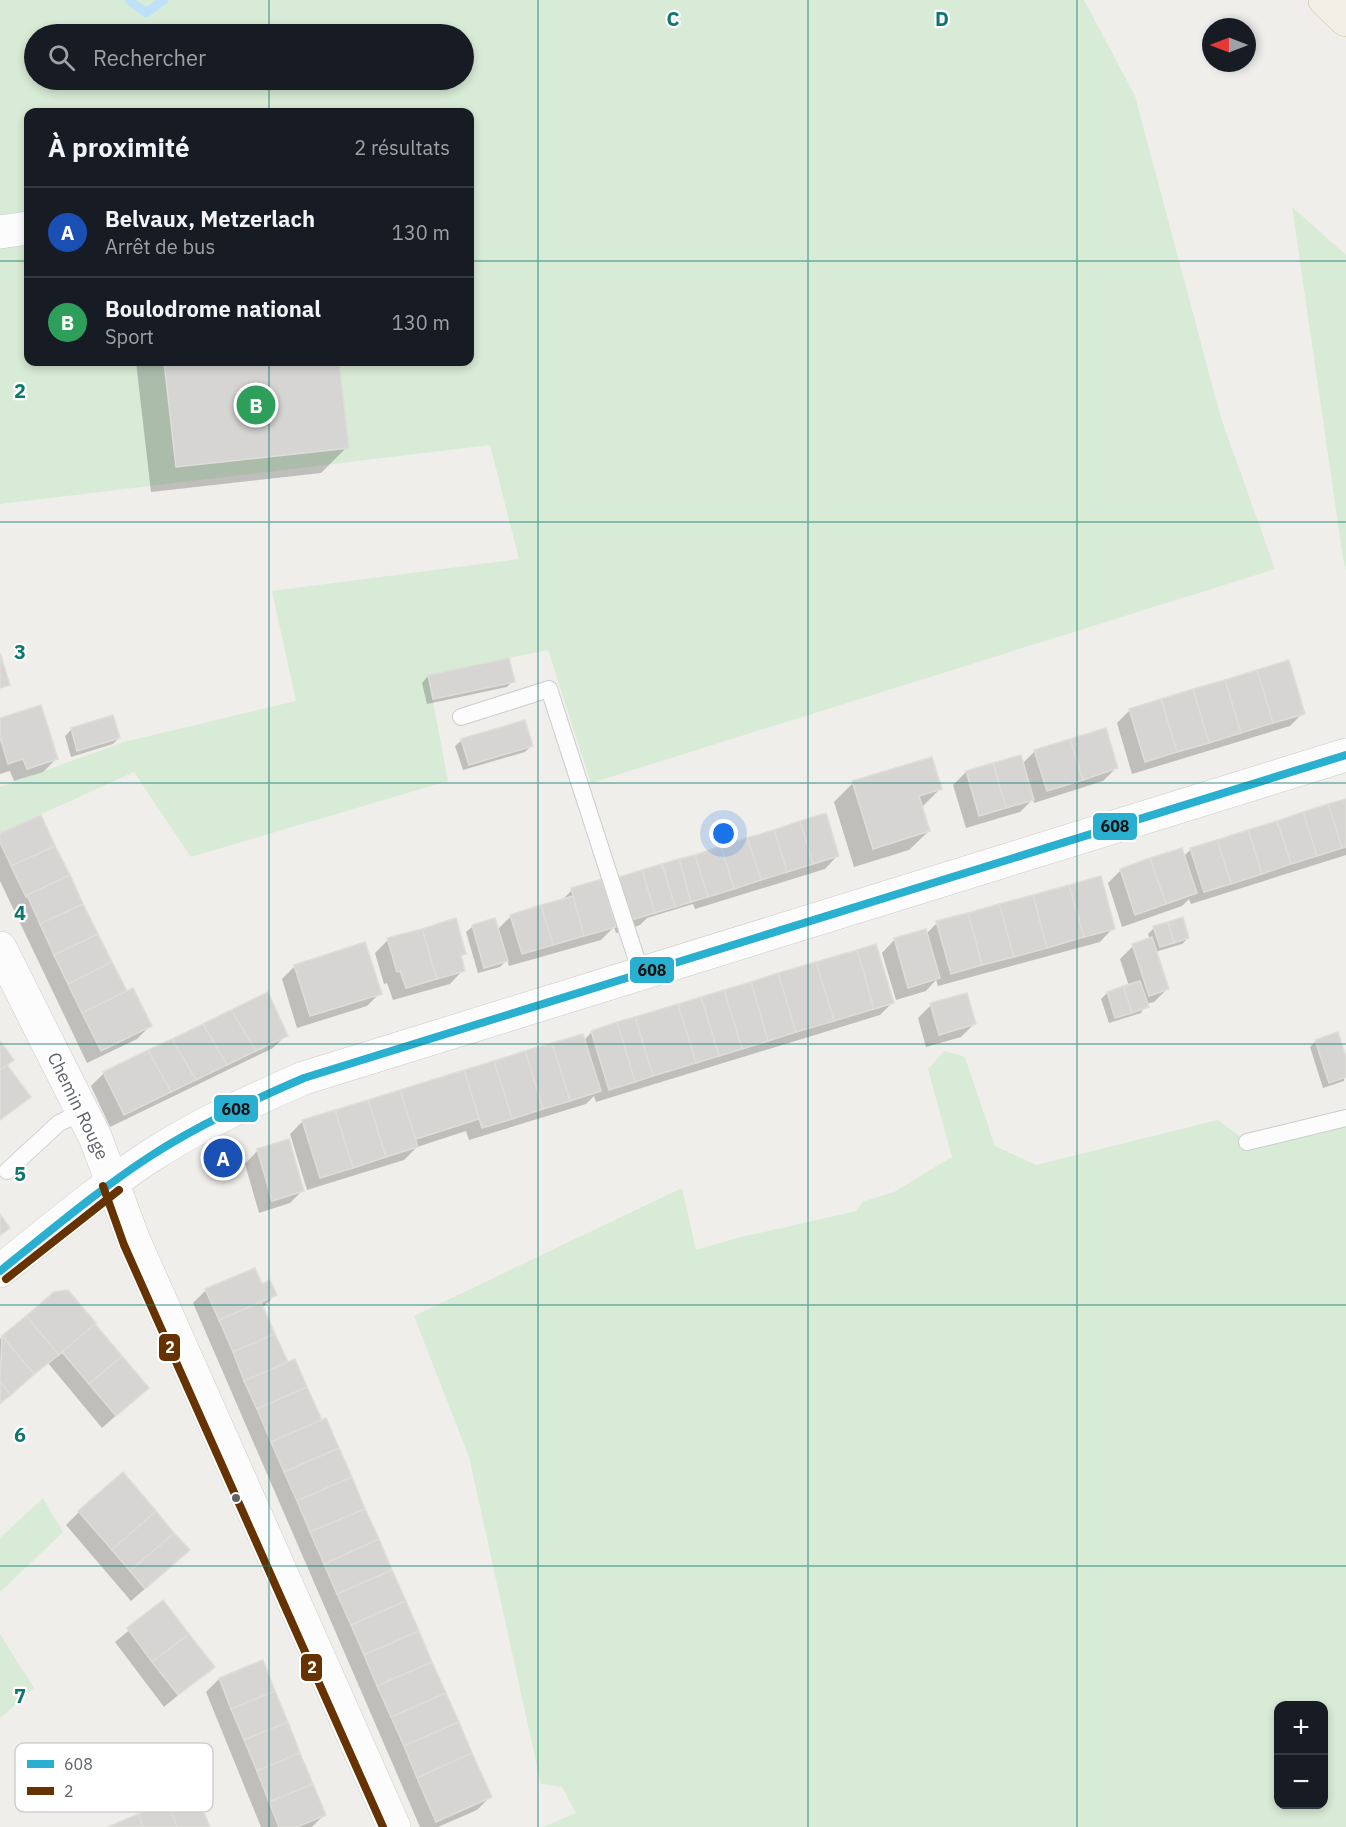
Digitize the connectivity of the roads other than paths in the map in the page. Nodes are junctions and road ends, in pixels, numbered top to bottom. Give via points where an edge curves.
1 (1325, 0) edge
2 (1346, 20) edge
3 (24, 229) edge
4 (0, 232) edge
5 (461, 717) dead end
6 (1346, 755) edge
7 (0, 948) edge
8 (640, 973) junction
9 (82, 1112) junction
10 (1346, 1118) edge
11 (1247, 1142) dead end
12 (7, 1171) dead end
13 (113, 1182) junction
14 (0, 1271) edge
15 (394, 1827) edge

1 - 2 highway
3 - 4 main road
5 - 8 lane via 549,689
6 - 8 main road
7 - 9 main road, Chemin Rouge
8 - 13 main road via 304,1078 232,1110 151,1155
9 - 12 lane via 59,1123
9 - 13 main road, Chemin Rouge
10 - 11 lane
13 - 14 main road
13 - 15 main road, Chemin Rouge via 134,1241

